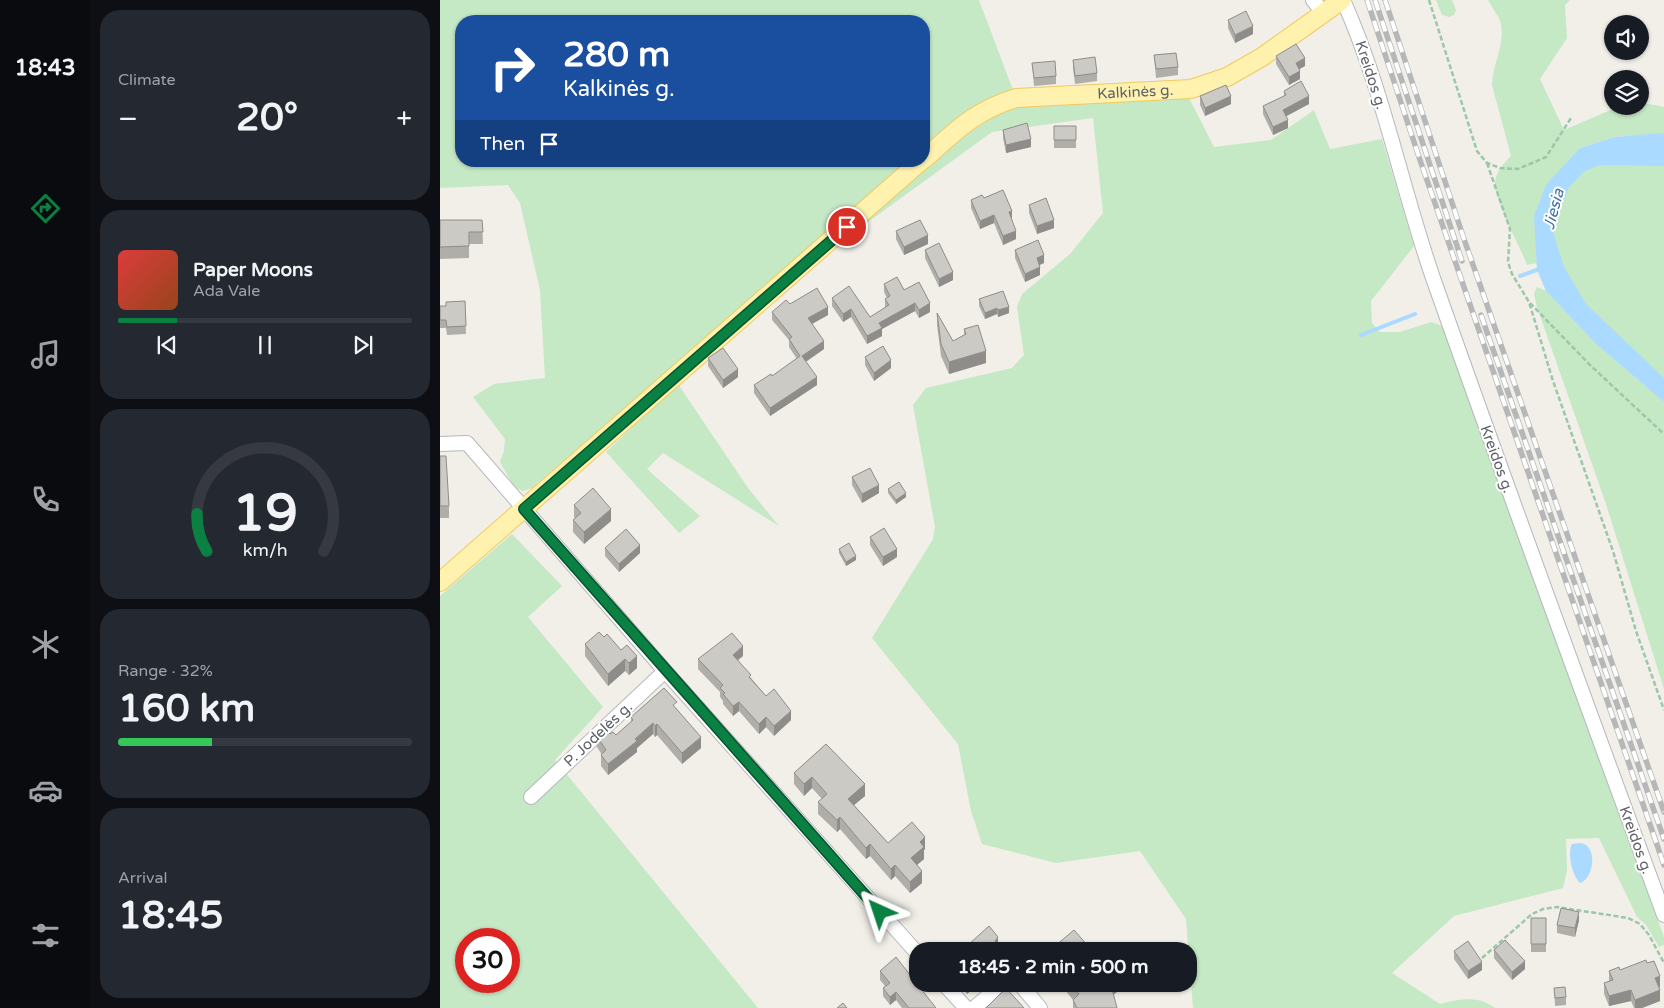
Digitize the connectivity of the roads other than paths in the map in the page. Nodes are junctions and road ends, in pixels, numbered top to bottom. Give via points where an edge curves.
1 (1343, 0) edge
2 (1318, 7) edge
3 (930, 154) edge
4 (915, 167) edge
5 (440, 444) edge
6 (524, 509) junction
7 (440, 582) edge
8 (665, 670) junction
9 (531, 796) dead end
10 (1664, 915) edge
11 (909, 944) edge
12 (951, 992) edge
13 (993, 992) edge
14 (1027, 992) edge
15 (966, 1008) edge
16 (974, 1008) edge
17 (1040, 1008) edge

1 - 2 main road, Kalkinės g.
1 - 10 street, Kreidos g. via 1364,47 1422,247
2 - 3 main road, Kalkinės g. via 1262,57 1227,77 1191,89 1016,98 973,116
4 - 6 main road, Kalkinės g.
5 - 6 street via 466,443
6 - 7 main road, Kalkinės g.
6 - 8 street
8 - 9 street, P. Jodelės g.
8 - 11 street
12 - 15 street
13 - 16 street
14 - 17 street

